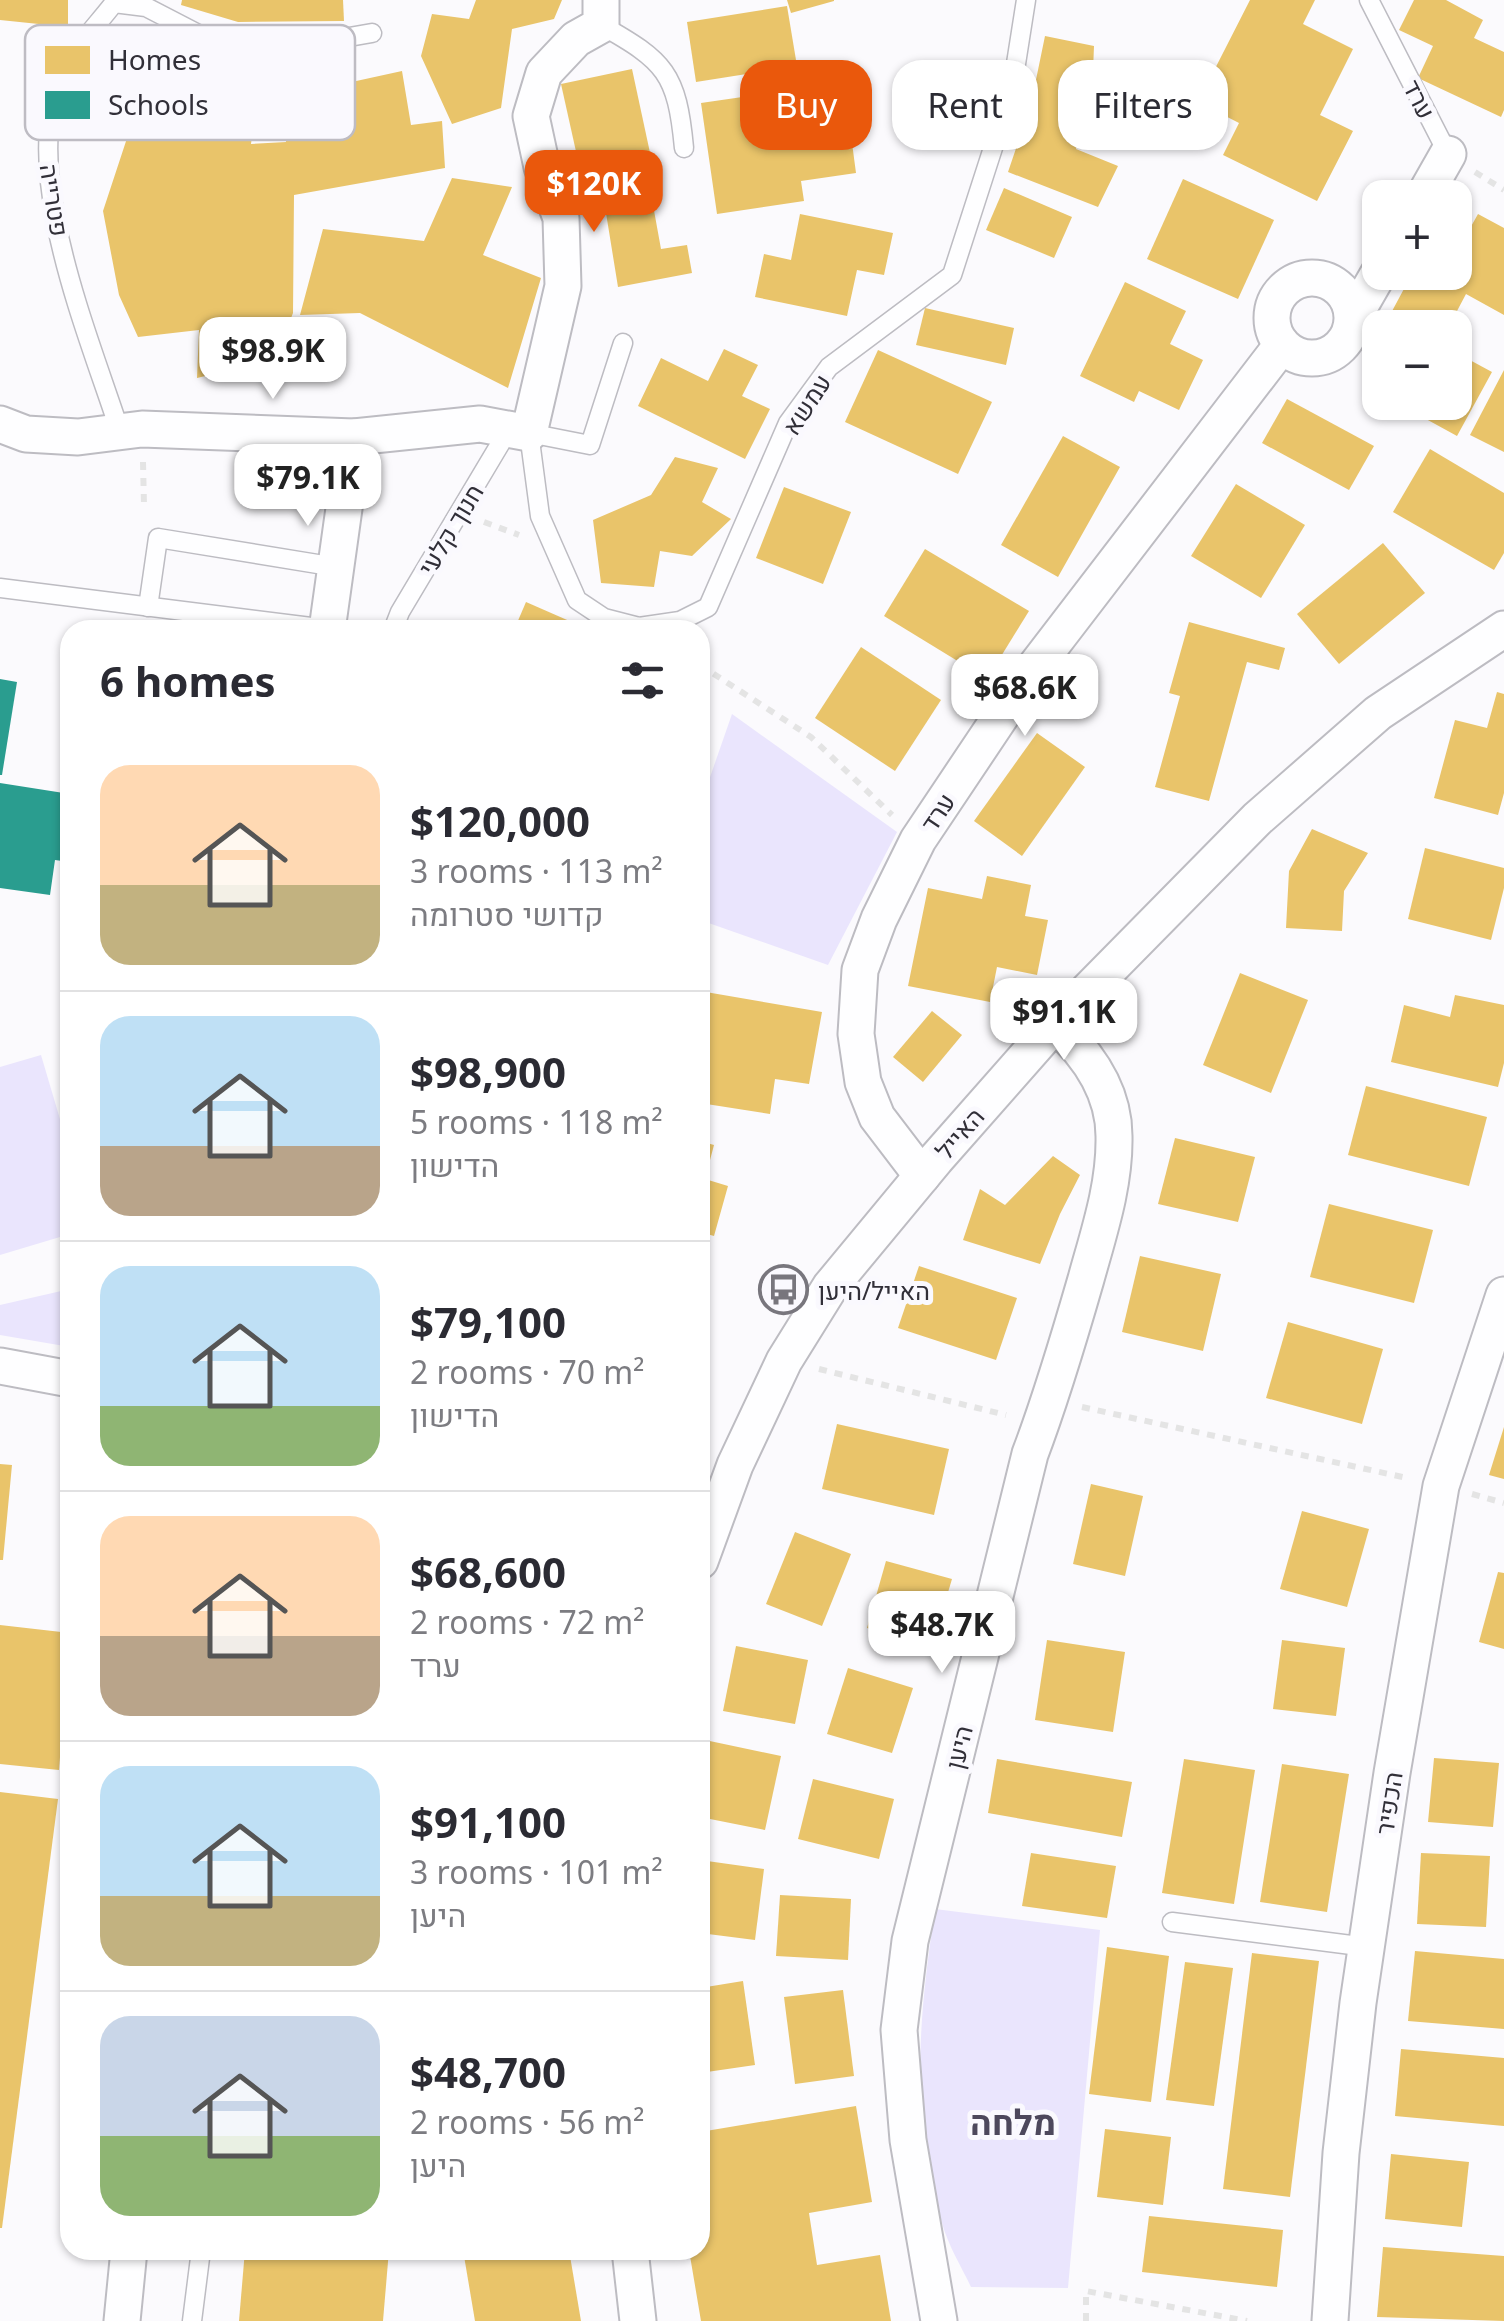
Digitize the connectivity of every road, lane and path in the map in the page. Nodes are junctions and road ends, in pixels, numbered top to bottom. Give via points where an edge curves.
1 (1026, 0) edge
2 (1369, 0) edge
3 (601, 12) edge
4 (98, 25) edge
5 (181, 25) edge
6 (372, 33) dead end
7 (355, 36) edge
8 (49, 140) edge
9 (684, 148) dead end
10 (1448, 154) joint
11 (1433, 180) edge
12 (1369, 290) edge
13 (1353, 318) junction
14 (623, 343) dead end
15 (1282, 345) junction
16 (0, 424) edge
17 (519, 431) junction
18 (120, 432) junction
19 (354, 437) junction
20 (460, 513) junction
21 (554, 548) junction
22 (336, 566) junction
23 (0, 588) edge
24 (148, 607) junction
25 (250, 620) edge
26 (329, 620) edge
27 (397, 620) edge
28 (612, 620) edge
29 (682, 620) edge
30 (1504, 629) edge
31 (710, 672) edge
32 (918, 840) junction
33 (1055, 1024) junction
34 (922, 1176) junction
35 (1504, 1295) edge
36 (784, 1361) junction
37 (0, 1366) edge
38 (60, 1377) edge
39 (1047, 1412) junction
40 (1441, 1486) junction
41 (1504, 1504) edge
42 (710, 1533) edge
43 (1172, 1922) dead end
44 (1367, 1947) junction
45 (128, 2260) edge
46 (199, 2260) edge
47 (631, 2260) edge
48 (122, 2321) edge
49 (192, 2321) edge
50 (638, 2321) edge
51 (940, 2321) edge
52 (1086, 2321) edge
53 (1247, 2321) edge
54 (1330, 2321) edge

1 - 29 lane, עמשא via 1012,89 952,275 829,367 788,423 708,607
2 - 10 lane, ערד
3 - 9 lane via 669,74
3 - 17 street via 544,73 531,116 562,218 563,286
4 - 5 lane, פטרייה via 114,3 146,7
6 - 7 lane, פטרייה
8 - 18 lane, פטרייה via 52,209
10 - 11 street, ערד
12 - 13 street
13 - 15 street via 1343,345 1324,357 1294,354
13 - 15 street via 1339,288 1302,279 1274,306
14 - 17 lane via 590,446
15 - 32 street, ערד via 1025,680
16 - 18 street via 26,434 78,438
17 - 19 street via 480,424
17 - 20 lane, חנוך קלעי
17 - 21 lane, עמשא
18 - 19 street
19 - 22 street
20 - 21 path
20 - 27 lane, חנוך קלעי
21 - 28 lane, עמשא via 576,600
22 - 24 lane via 158,538
22 - 26 street
23 - 24 lane
24 - 25 lane
30 - 33 street, האייל via 1378,713 1301,779
31 - 32 path via 811,737
32 - 34 street, ערד via 860,970 856,1034 877,1117
33 - 34 street, האייל
33 - 39 street, היען via 1099,1076 1115,1133 1108,1200
34 - 36 street, האייל via 830,1287
35 - 40 street, הכפיר
36 - 39 path
36 - 42 street, האייל
37 - 38 street
39 - 40 path
39 - 51 street, היען via 1030,1454 910,1941 898,2030 908,2140
40 - 41 path
40 - 44 street, הכפיר
43 - 44 lane
44 - 54 street, הכפיר via 1341,2152
45 - 48 street
46 - 49 lane
47 - 50 street
52 - 53 path via 1086,2292

